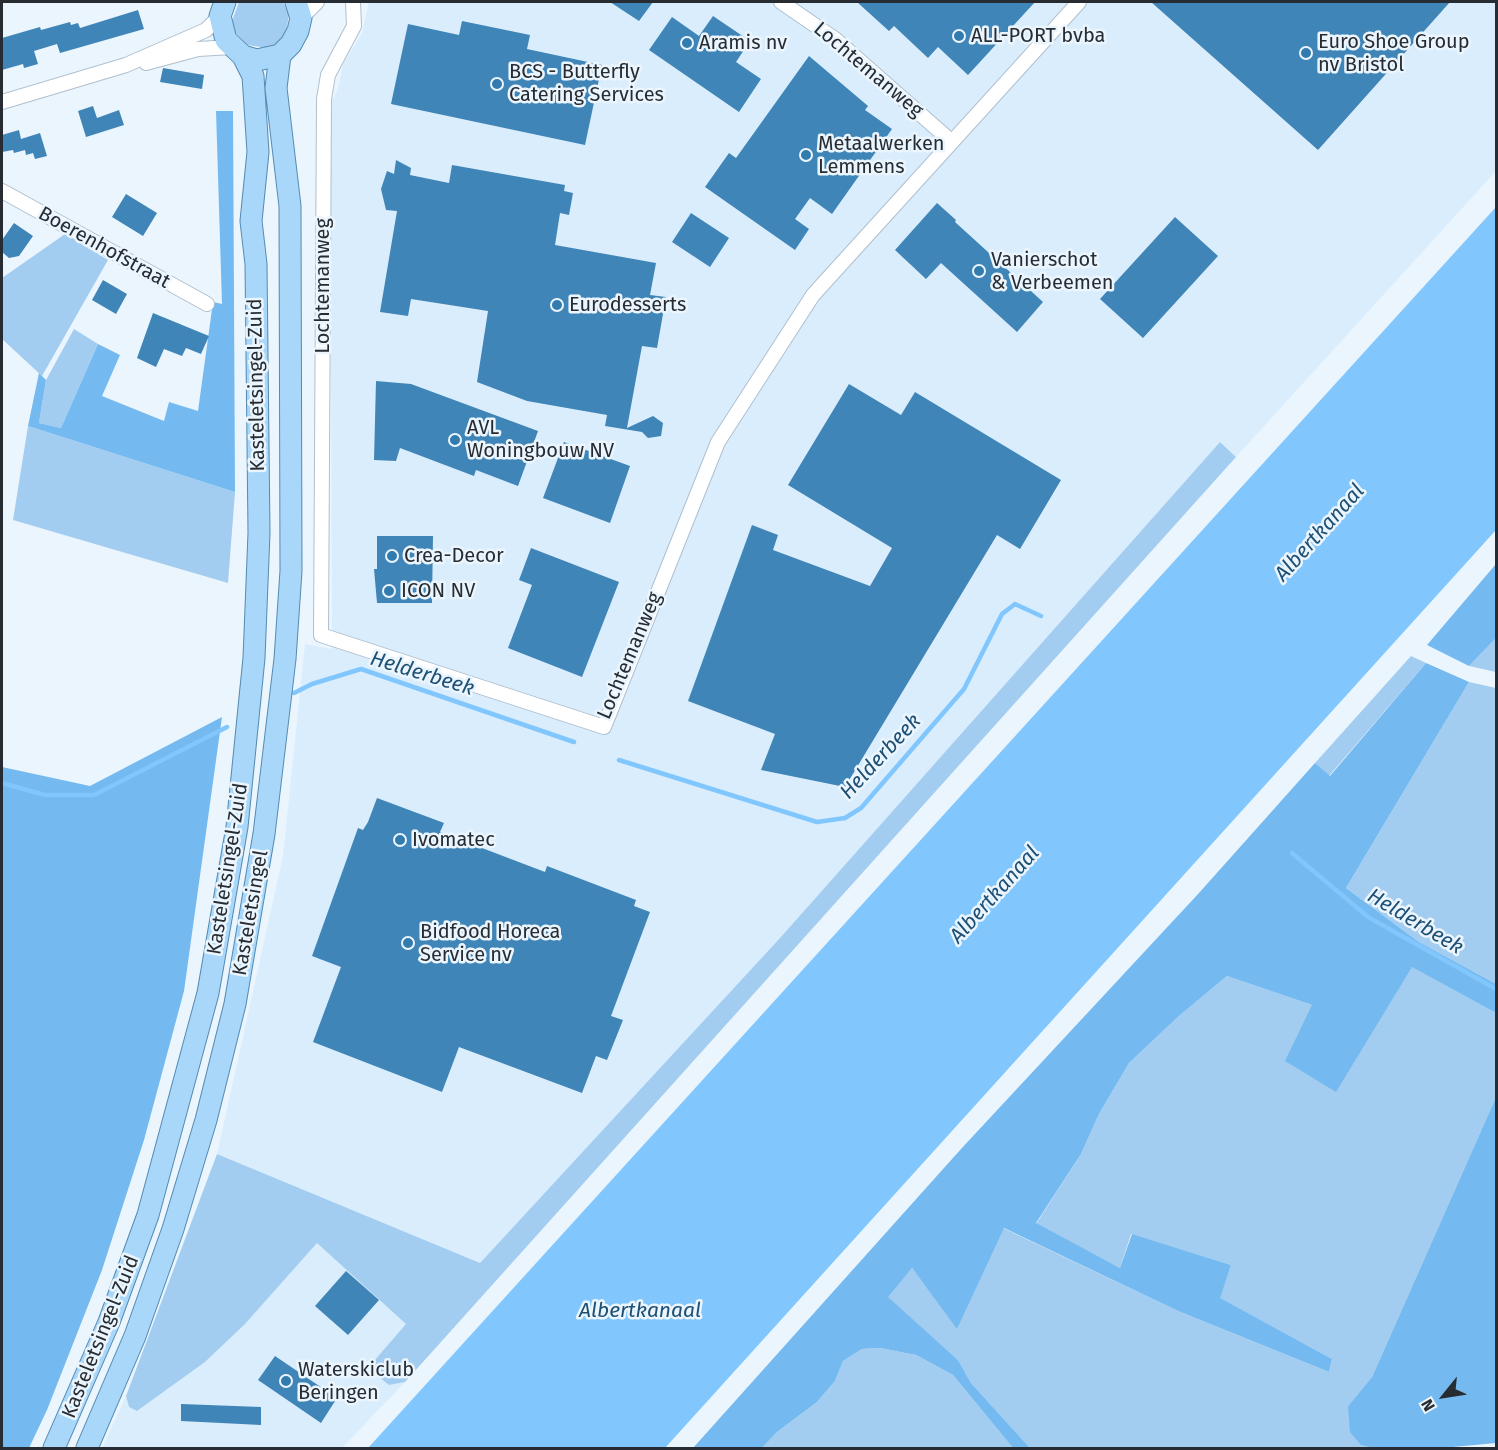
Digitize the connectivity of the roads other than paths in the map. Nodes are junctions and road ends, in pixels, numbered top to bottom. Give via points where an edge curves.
1 (317, 2) edge
2 (352, 2) edge
3 (781, 2) edge
4 (1079, 2) edge
5 (223, 9) edge
6 (299, 10) edge
7 (237, 51) junction
8 (280, 55) junction
9 (126, 65) junction
10 (2, 102) edge
11 (952, 142) junction
12 (2, 191) edge
13 (207, 304) dead end
14 (278, 720) joint
15 (210, 1104) joint
16 (54, 1449) edge
17 (87, 1449) edge

1 - 6 street
2 - 11 street, Lochtemanweg via 354,26 328,75 324,99 321,635 604,727 718,442 813,295
3 - 11 street, Lochtemanweg via 835,39
4 - 11 street, Lochtemanweg
5 - 7 main road via 223,34
5 - 9 street via 206,30
6 - 8 main road via 298,31
7 - 8 main road via 257,60
7 - 9 street via 198,49 150,63
7 - 16 main road, Kasteletsingel-Zuid via 253,76 258,152 251,221 256,264 259,533 254,658 237,827 208,993 148,1215 109,1322
8 - 14 main road, Kasteletsingel-Zuid via 276,88 290,206 292,478 291,571
9 - 10 street
12 - 13 street, Boerenhofstraat
14 - 15 main road, Kasteletsingel via 264,834 235,1004
15 - 17 main road, Kasteletsingel-Zuid via 173,1229 135,1336

